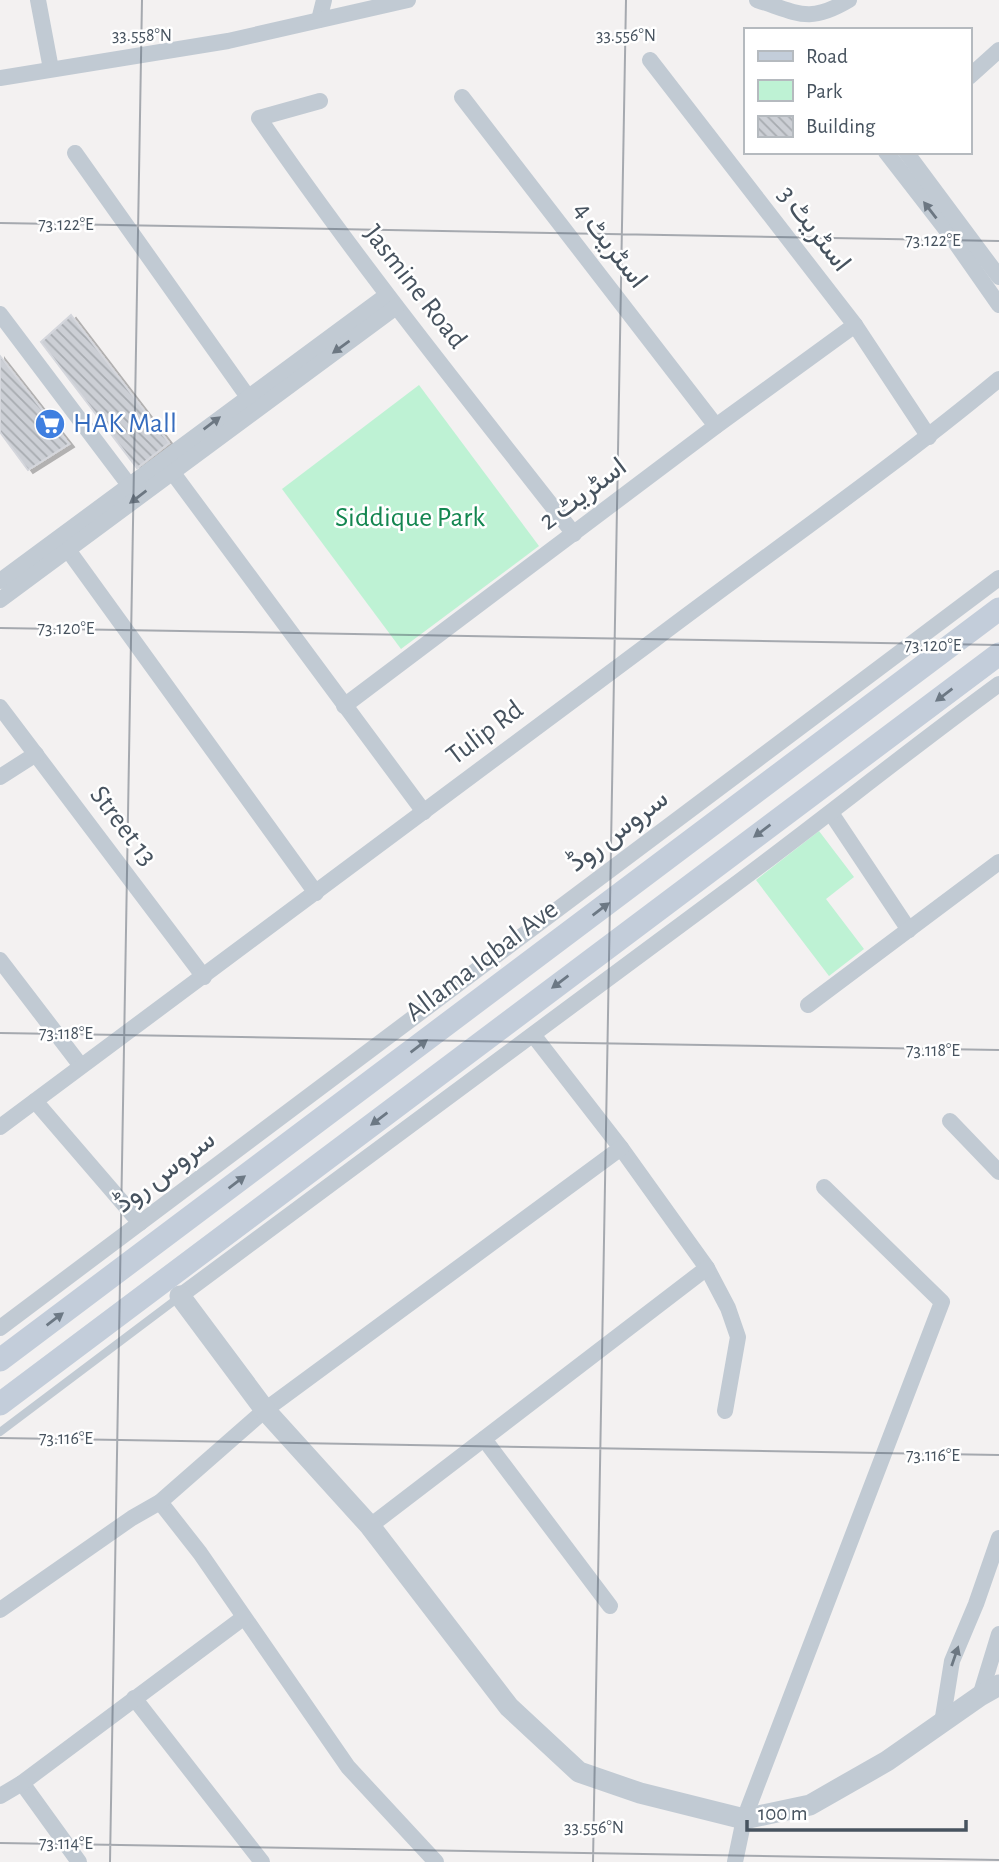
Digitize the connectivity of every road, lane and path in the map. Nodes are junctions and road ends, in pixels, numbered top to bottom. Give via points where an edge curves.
1 (38, 0) edge
2 (324, 0) edge
3 (408, 0) edge
4 (757, 0) edge
5 (849, 0) edge
6 (319, 20) junction
7 (812, 22) edge
8 (999, 50) edge
9 (650, 60) dead end
10 (51, 69) junction
11 (971, 75) edge
12 (0, 78) edge
13 (462, 97) dead end
14 (320, 101) dead end
15 (75, 153) dead end
16 (888, 154) edge
17 (907, 154) edge
18 (999, 277) edge
19 (391, 301) junction
20 (999, 305) edge
21 (0, 314) edge
22 (855, 325) junction
23 (999, 379) edge
24 (252, 402) junction
25 (716, 426) junction
26 (929, 437) junction
27 (168, 465) junction
28 (129, 485) junction
29 (574, 534) junction
30 (63, 543) junction
31 (999, 578) edge
32 (0, 581) edge
33 (0, 600) edge
34 (999, 609) edge
35 (999, 654) edge
36 (999, 684) edge
37 (344, 706) junction
38 (0, 707) edge
39 (36, 754) junction
40 (0, 777) edge
41 (424, 812) junction
42 (831, 813) junction
43 (999, 862) edge
44 (316, 893) junction
45 (909, 930) junction
46 (0, 960) edge
47 (204, 977) junction
48 (808, 1005) dead end
49 (534, 1036) junction
50 (81, 1066) junction
51 (35, 1101) junction
52 (950, 1121) dead end
53 (0, 1127) edge
54 (621, 1148) junction
55 (999, 1172) edge
56 (824, 1187) dead end
57 (140, 1223) junction
58 (707, 1268) junction
59 (180, 1296) junction
60 (0, 1328) edge
61 (0, 1360) edge
62 (0, 1404) edge
63 (265, 1410) junction
64 (725, 1411) dead end
65 (0, 1432) edge
66 (484, 1439) junction
67 (160, 1502) junction
68 (370, 1526) junction
69 (999, 1538) edge
70 (610, 1606) dead end
71 (0, 1610) edge
72 (243, 1618) junction
73 (999, 1634) edge
74 (999, 1685) edge
75 (980, 1696) junction
76 (134, 1698) junction
77 (942, 1723) junction
78 (22, 1783) junction
79 (0, 1796) edge
80 (744, 1819) junction
81 (79, 1862) edge
82 (262, 1862) edge
83 (436, 1862) edge
84 (735, 1862) edge

1 - 10 street
2 - 6 street
3 - 6 street
4 - 7 street
5 - 7 street
6 - 10 street via 228,41
8 - 11 street
9 - 22 street, اسٹریٹ 3
10 - 12 street
13 - 25 street, اسٹریٹ 4
14 - 19 street, Jasmine Road via 258,118
15 - 24 street
20 -> 16 street
17 - 18 street
19 - 24 street
19 - 29 street, Jasmine Road
21 - 28 street
22 - 25 street, اسٹریٹ 2
22 - 26 street, اسٹریٹ 3
23 - 26 street, Tulip Rd
24 - 27 street
25 - 29 street, اسٹریٹ 2
26 - 41 street, Tulip Rd
27 - 28 street
27 -> 30 street
27 - 37 street
28 - 30 street
29 - 37 street, اسٹریٹ 2
30 - 32 street
30 - 33 street
30 - 44 street
31 - 57 street, سروس روڈ
61 -> 34 main road, Allama Iqbal Ave
35 -> 62 main road
36 - 42 street
37 - 41 street
38 - 39 street, Street 13
39 - 40 street
39 - 47 street, Street 13
41 - 44 street, Tulip Rd
42 - 45 street
42 - 49 street
43 - 45 street
44 - 47 street, Tulip Rd
45 - 48 street
46 - 50 street
47 - 50 street, Tulip Rd
49 - 54 street
49 - 59 street
50 - 51 street, Tulip Rd
51 - 53 street, Tulip Rd
51 - 57 street
52 - 55 street
54 - 58 street
54 - 63 street
56 - 80 street via 942,1302
57 - 60 street, سروس روڈ
58 - 64 street via 738,1337
58 - 66 street
59 - 63 street
59 - 65 lane
63 - 67 street
63 - 68 street
66 - 68 street
66 - 70 street
67 - 71 street
67 - 72 street
68 - 80 street via 509,1707 579,1772
77 -> 69 street via 952,1661
72 - 76 street
72 - 83 street via 348,1768
73 - 75 street
74 - 75 street
75 - 77 street
76 - 78 street
76 - 82 street
77 - 80 street via 810,1805
78 - 79 street
78 - 81 street
80 - 84 street

